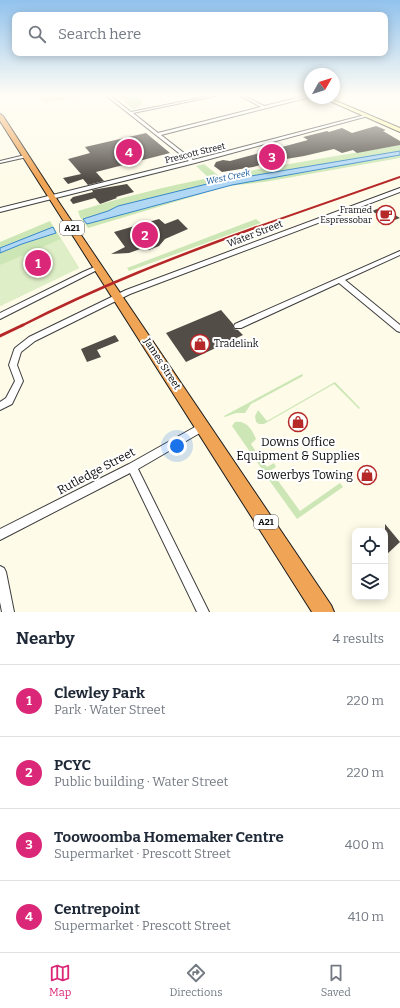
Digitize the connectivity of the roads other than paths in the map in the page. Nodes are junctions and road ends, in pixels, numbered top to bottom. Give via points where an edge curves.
1 (4, 123) edge
2 (143, 123) edge
3 (205, 123) edge
4 (341, 123) edge
5 (380, 123) edge
6 (400, 132) edge
7 (158, 134) junction
8 (184, 155) junction
9 (25, 156) junction
10 (0, 162) edge
11 (193, 162) junction
12 (167, 168) junction
13 (400, 190) edge
14 (51, 198) junction
15 (0, 210) edge
16 (400, 252) edge
17 (99, 267) junction
18 (340, 280) junction
19 (118, 297) junction
20 (0, 316) edge
21 (238, 326) dead end
22 (400, 328) edge
23 (0, 406) edge
24 (202, 427) junction
25 (132, 467) junction
26 (0, 535) edge
27 (0, 572) edge
28 (5, 607) edge
29 (203, 612) edge
30 (324, 612) edge

1 - 9 highway, James Street / A21
2 - 7 street
3 - 7 street
4 - 11 street, Prescott Street
5 - 6 main road
7 - 8 street
8 - 11 street
8 - 12 street
9 - 10 street
9 - 14 highway, James Street / A21
11 - 12 street, Prescott Street
12 - 14 street, Prescott Street
13 - 19 street, Water Street
14 - 15 street, Prescott Street
14 - 17 highway, James Street / A21
16 - 18 street
17 - 19 highway, James Street / A21
17 - 20 street
18 - 21 street
18 - 22 street
19 - 23 street, Water Street via 32,339 18,350 13,366 19,381 9,401
19 - 24 highway, James Street / A21
24 - 25 street, Rutledge Street
24 - 30 highway, James Street / A21
25 - 26 street, Rutledge Street
25 - 29 street
27 - 28 street

